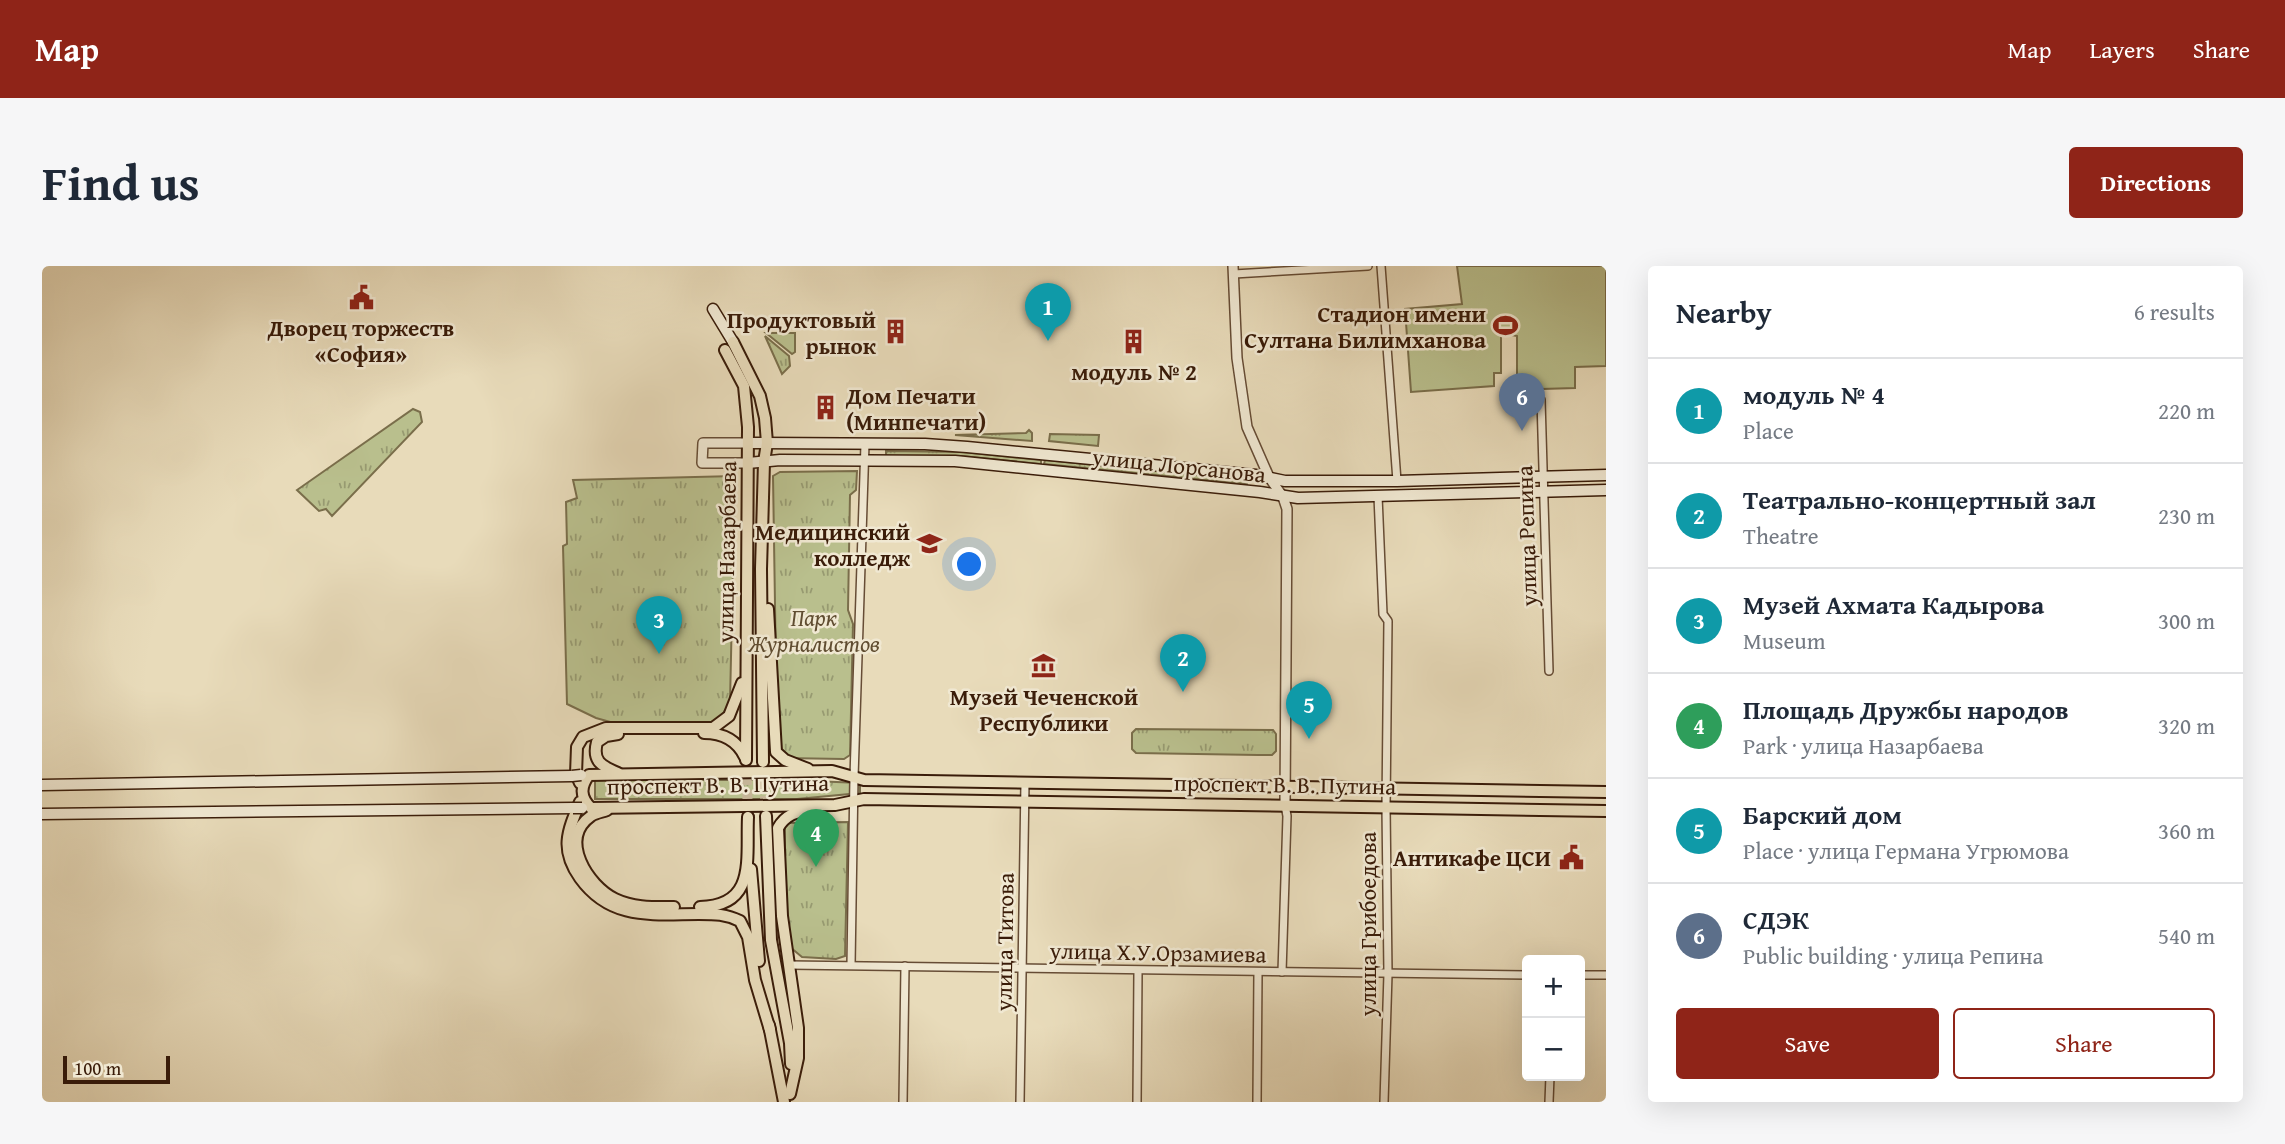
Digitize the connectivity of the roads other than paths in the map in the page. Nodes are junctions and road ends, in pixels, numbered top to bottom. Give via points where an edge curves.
1 (1368, 266) edge
2 (1381, 266) edge
3 (1233, 270) edge
4 (713, 309) dead end
5 (729, 346) junction
6 (1541, 400) dead end
7 (748, 443) junction
8 (767, 443) junction
9 (865, 444) junction
10 (864, 460) junction
11 (764, 462) junction
12 (748, 463) junction
13 (1606, 475) edge
14 (1269, 477) junction
15 (1544, 477) junction
16 (1397, 481) junction
17 (1606, 490) edge
18 (1545, 492) junction
19 (1378, 496) junction
20 (1283, 497) junction
21 (761, 554) junction
22 (1549, 671) dead end
23 (746, 674) junction
24 (763, 762) tunnel mouth
25 (818, 771) junction
26 (581, 775) junction
27 (621, 775) junction
28 (854, 777) junction
29 (1025, 782) junction
30 (42, 785) edge
31 (1285, 787) junction
32 (1386, 789) junction
33 (1606, 792) edge
34 (854, 800) junction
35 (582, 801) junction
36 (1025, 801) junction
37 (835, 805) junction
38 (1285, 805) junction
39 (614, 807) junction
40 (1386, 807) junction
41 (1606, 811) edge
42 (42, 814) edge
43 (766, 816) tunnel mouth
44 (789, 965) junction
45 (851, 965) junction
46 (905, 966) junction
47 (1023, 969) junction
48 (1138, 971) junction
49 (1258, 972) junction
50 (1282, 972) junction
51 (1388, 974) junction
52 (1522, 975) edge
53 (1585, 975) edge
54 (1606, 975) edge
55 (770, 1030) junction
56 (1550, 1081) edge
57 (788, 1099) edge
58 (903, 1102) edge
59 (1020, 1102) edge
60 (1138, 1102) edge
61 (1257, 1102) edge
62 (1384, 1102) edge
63 (1549, 1102) edge

1 - 3 street
2 - 16 street
3 - 14 street via 1241,399 1247,427
4 - 5 main road
5 - 7 main road, улица Назарбаева via 744,386
5 - 8 main road, улица Назарбаева via 760,396
6 - 15 street, улица Репина
7 - 8 main road, улица Лорсанова
7 - 12 main road, улица Назарбаева
7 - 12 street via 703,443 702,463
8 - 9 main road, улица Лорсанова
8 - 11 main road, улица Назарбаева
9 - 10 street
9 - 14 main road, улица Лорсанова via 968,447
10 - 11 main road, улица Лорсанова
10 - 20 main road, улица Лорсанова via 968,462
10 - 28 street
11 - 12 main road, улица Лорсанова
11 - 21 main road, улица Назарбаева
12 - 23 main road, улица Назарбаева
13 - 15 main road, улица Лорсанова
14 - 16 main road, улица Лорсанова
14 - 20 street
15 - 16 main road, улица Лорсанова
15 - 18 street, улица Репина
17 - 18 main road, улица Лорсанова
18 - 19 main road, улица Лорсанова
18 - 22 street, улица Репина
19 - 20 main road, улица Лорсанова
19 - 32 street, улица Грибоедова via 1383,614 1388,621
20 - 31 street via 1287,509
21 - 24 main road, улица Назарбаева
21 - 25 main road via 766,572 776,752 785,760
23 - 27 main road, улица Назарбаева via 746,760 735,742 718,734 606,736 597,742 597,761
23 - 35 main road via 729,716 713,728 606,728 583,737 577,747 576,774
25 - 27 main road, проспект В. В. Путина
25 - 28 main road, проспект В. В. Путина
26 - 27 main road, проспект В. В. Путина
26 - 30 main road
26 - 35 main road, проспект В. В. Путина
28 - 29 main road, проспект В. В. Путина
28 - 34 street
29 - 31 main road, проспект В. В. Путина
29 - 36 street, улица Титова
31 - 32 main road, проспект В. В. Путина
31 - 38 street
32 - 33 main road, проспект В. В. Путина
32 - 40 street, улица Грибоедова
34 - 36 main road, проспект В. В. Путина
34 - 37 main road, проспект В. В. Путина
34 - 45 street
35 - 39 main road, проспект В. В. Путина
35 - 42 main road
35 - 55 main road via 567,842 572,865 584,884 608,904 630,913 724,914 740,922 748,937
36 - 38 main road, проспект В. В. Путина
36 - 47 street, улица Титова
37 - 39 main road, проспект В. В. Путина
37 - 44 main road via 788,816 778,828
38 - 40 main road, проспект В. В. Путина
38 - 50 street
39 - 55 main road via 591,816 581,828 578,854 591,880 602,890 637,907 716,907 732,899 746,874 748,817 755,930
40 - 41 main road, проспект В. В. Путина
40 - 51 street, улица Грибоедова
43 - 57 main road via 771,940 790,1043
44 - 45 street, улица Х.У.Орзамиева
44 - 57 main road via 798,1058
45 - 46 street, улица Х.У.Орзамиева
46 - 47 street, улица Х.У.Орзамиева
46 - 58 street
47 - 48 street, улица Х.У.Орзамиева
47 - 59 street, улица Титова
48 - 49 street, улица Х.У.Орзамиева
48 - 60 street
49 - 50 street, улица Х.У.Орзамиева
49 - 61 street
50 - 51 street, улица Х.У.Орзамиева
51 - 52 street, улица Х.У.Орзамиева
51 - 62 street, улица Грибоедова
53 - 54 street
55 - 57 main road
56 - 63 street

